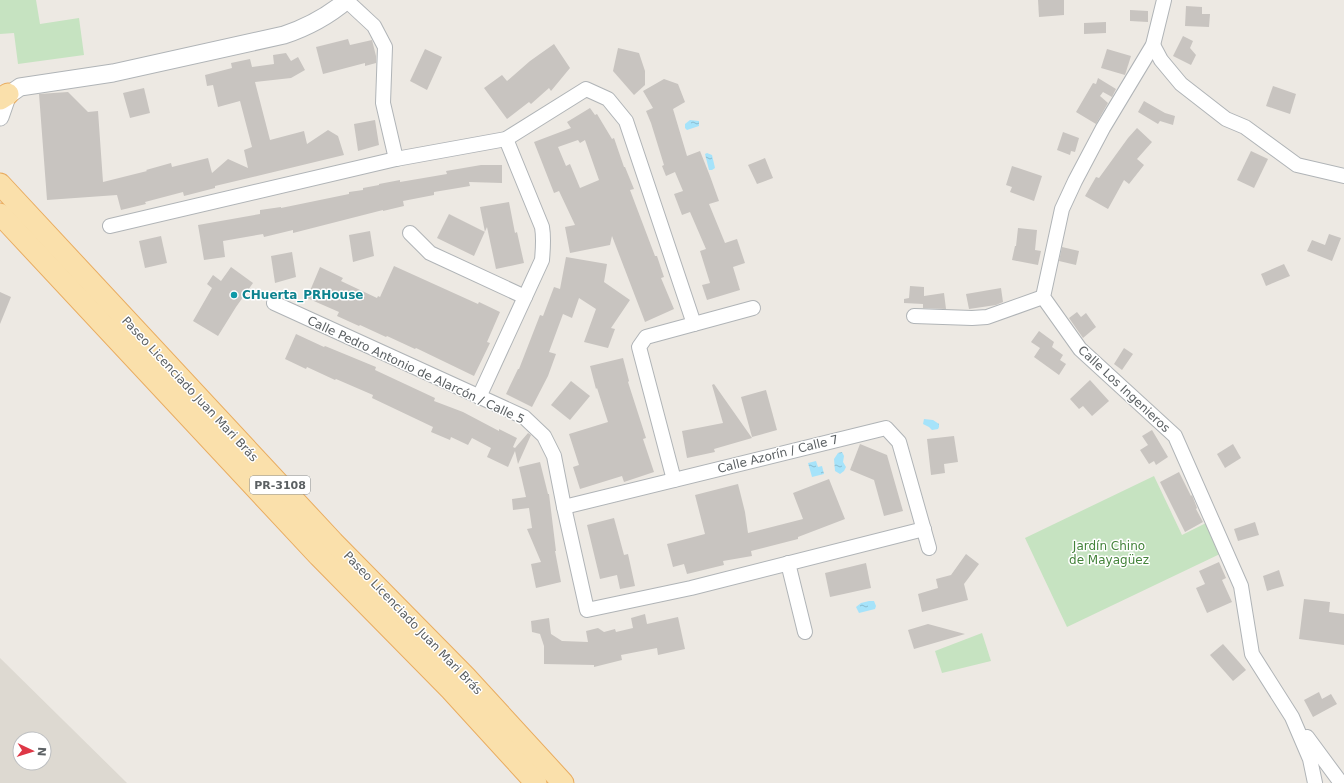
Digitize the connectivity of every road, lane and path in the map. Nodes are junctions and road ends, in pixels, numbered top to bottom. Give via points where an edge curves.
1 (346, 0) edge
2 (1164, 0) edge
3 (1153, 45) junction
4 (3, 98) edge
5 (0, 117) edge
6 (506, 139) junction
7 (396, 159) junction
8 (1344, 176) edge
9 (0, 184) edge
10 (0, 214) edge
11 (110, 226) dead end
12 (410, 233) dead end
13 (525, 297) junction
14 (1043, 297) junction
15 (274, 303) dead end
16 (753, 308) dead end
17 (914, 316) dead end
18 (694, 324) junction
19 (479, 397) junction
20 (674, 480) junction
21 (564, 508) junction
22 (924, 529) junction
23 (929, 548) dead end
24 (788, 563) junction
25 (806, 632) dead end
26 (1292, 717) junction
27 (536, 783) edge
28 (563, 783) edge
29 (1315, 783) edge
30 (1341, 783) edge

1 - 4 street via 319,21 300,30 113,73 20,86
1 - 7 street via 374,26 385,47 383,103
2 - 3 street
3 - 8 street via 1181,84 1226,119 1245,127 1296,165
3 - 14 street via 1074,181 1062,209
4 - 5 street
6 - 7 street
6 - 13 street via 542,227 544,238 542,260
6 - 18 street via 586,89 608,99 626,121
7 - 11 street
9 - 28 main road, Paseo Licenciado Juan Mari Brás / PR-3108 via 333,542 466,676
10 - 27 main road, Paseo Licenciado Juan Mari Brás / PR-3108 via 319,556 451,690
12 - 13 street via 430,252
13 - 19 street
14 - 17 street via 987,316
14 - 26 street, Calle Los Ingenieros via 1080,349 1175,436 1241,586 1252,654
15 - 19 street, Calle Pedro Antonio de Alarcón / Calle 5
16 - 18 street
18 - 20 street via 646,337 639,347
19 - 21 street, Calle Pedro Antonio de Alarcón / Calle 5 via 524,417 544,436 554,456
20 - 21 street, Calle Azorín / Calle 7
20 - 22 street, Calle Azorín / Calle 7 via 886,428 899,442
21 - 24 street, Calle Pedro Antonio de Alarcón / Calle 5 via 587,610 692,588
22 - 23 street, Calle Azorín / Calle 7
22 - 24 street
24 - 25 street
26 - 29 street, Calle Los Ingenieros via 1310,759
26 - 30 street

